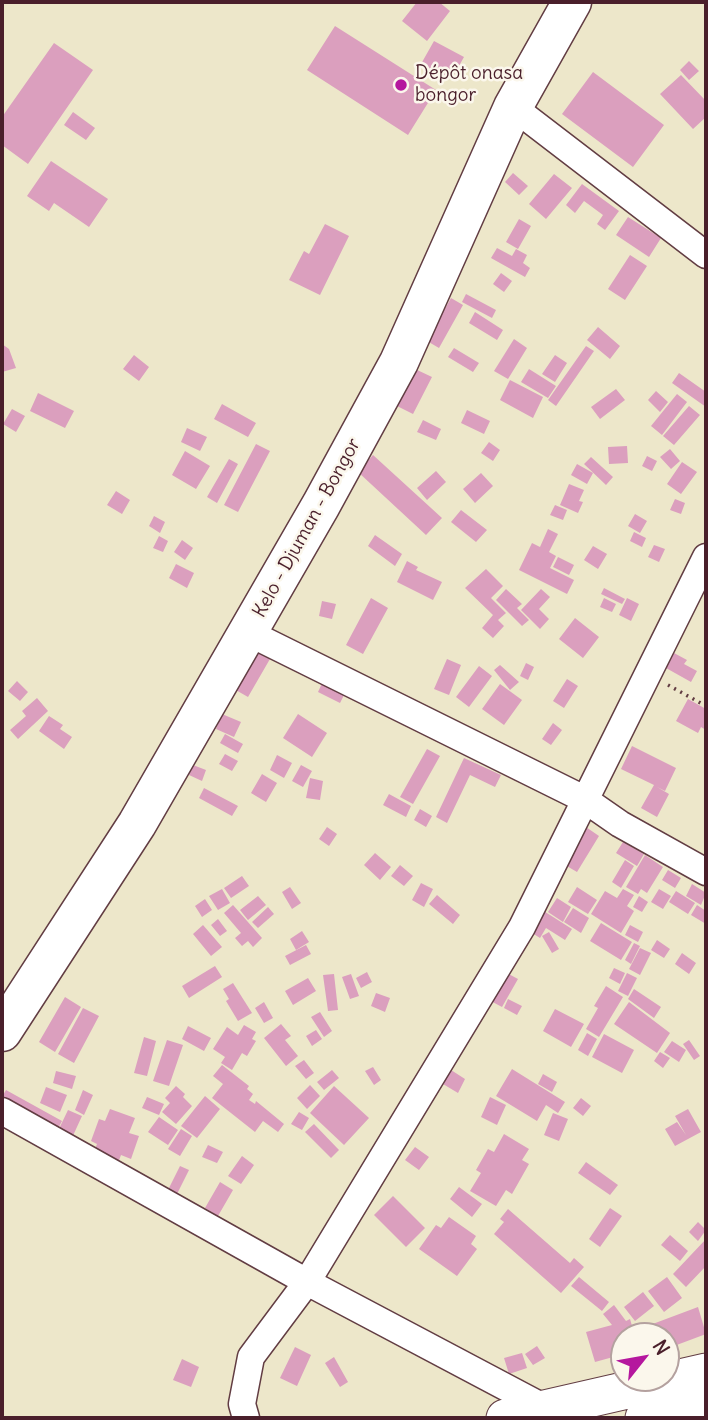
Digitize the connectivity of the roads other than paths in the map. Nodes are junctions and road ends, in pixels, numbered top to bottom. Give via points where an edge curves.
1 (572, 2) edge
2 (513, 107) junction
3 (706, 256) edge
4 (706, 557) edge
5 (249, 633) junction
6 (584, 799) junction
7 (706, 872) edge
8 (2, 1032) edge
9 (2, 1111) edge
10 (307, 1282) junction
11 (706, 1372) edge
12 (706, 1404) edge
13 (547, 1409) junction
14 (246, 1418) edge
15 (505, 1418) edge
16 (644, 1418) edge

1 - 2 highway, Kelo - Djuman - Bongor
2 - 3 street
2 - 5 highway, Kelo - Djuman - Bongor via 399,362
4 - 6 street
5 - 6 street
5 - 8 highway, Kelo - Djuman - Bongor via 137,824
6 - 7 street
6 - 10 street via 522,927
9 - 10 street
10 - 13 street
10 - 14 street via 251,1357 242,1404
11 - 13 main road
12 - 16 main road
13 - 15 main road

